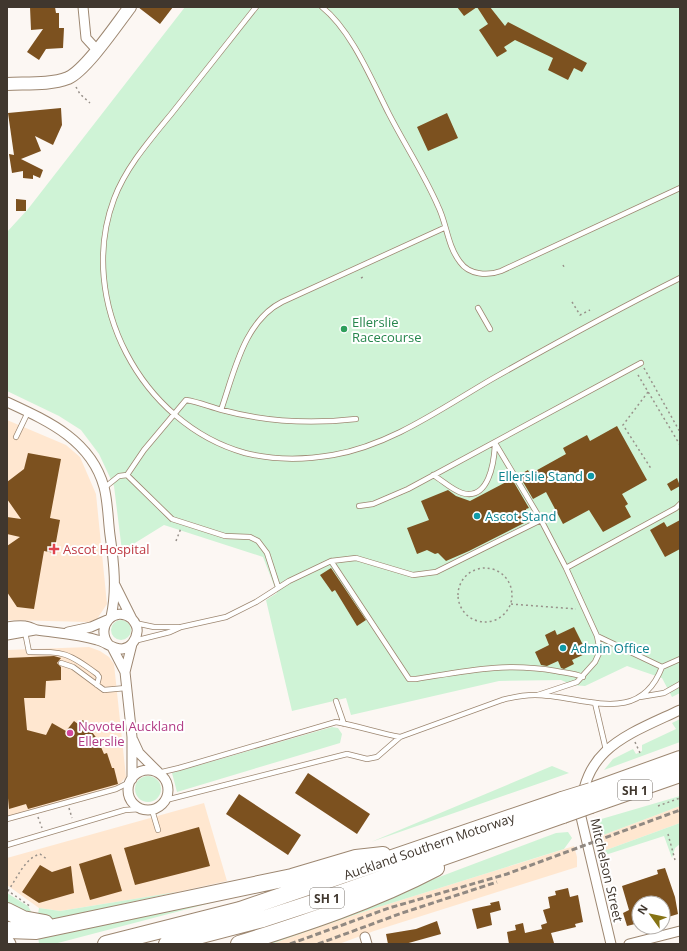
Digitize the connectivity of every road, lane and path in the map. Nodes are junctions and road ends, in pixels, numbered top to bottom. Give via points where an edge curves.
1 (83, 7) edge
2 (130, 7) edge
3 (256, 7) edge
4 (322, 7) edge
5 (97, 50) junction
6 (70, 77) junction
7 (7, 84) edge
8 (90, 103) dead end
9 (680, 188) edge
10 (444, 228) junction
11 (562, 265) dead end
12 (565, 269) dead end
13 (364, 276) dead end
14 (361, 278) dead end
15 (680, 278) edge
16 (572, 302) dead end
17 (478, 308) dead end
18 (590, 310) dead end
19 (490, 329) dead end
20 (641, 363) joint
21 (638, 375) dead end
22 (648, 392) junction
23 (7, 402) edge
24 (221, 410) junction
25 (28, 412) junction
26 (174, 413) junction
27 (356, 419) dead end
28 (680, 432) edge
29 (16, 437) dead end
30 (495, 443) junction
31 (680, 445) edge
32 (652, 470) dead end
33 (127, 475) junction
34 (433, 475) junction
35 (104, 488) junction
36 (680, 504) edge
37 (359, 506) dead end
38 (542, 520) junction
39 (183, 522) junction
40 (176, 540) dead end
41 (120, 552) dead end
42 (128, 552) dead end
43 (331, 561) junction
44 (566, 568) junction
45 (115, 584) junction
46 (278, 587) junction
47 (511, 604) junction
48 (585, 609) junction
49 (109, 619) junction
50 (133, 621) junction
51 (7, 627) edge
52 (181, 627) junction
53 (35, 630) junction
54 (25, 632) junction
55 (66, 633) junction
56 (7, 635) edge
57 (597, 636) junction
58 (133, 643) junction
59 (110, 646) junction
60 (680, 659) edge
61 (61, 663) dead end
62 (662, 667) junction
63 (125, 672) junction
64 (583, 677) junction
65 (680, 684) edge
66 (97, 685) junction
67 (126, 688) junction
68 (536, 695) junction
69 (639, 698) junction
70 (336, 701) dead end
71 (595, 703) junction
72 (680, 710) edge
73 (344, 724) junction
74 (400, 736) junction
75 (132, 737) junction
76 (636, 744) dead end
77 (606, 750) junction
78 (640, 753) dead end
79 (680, 759) edge
80 (158, 773) junction
81 (680, 774) edge
82 (131, 781) junction
83 (591, 798) junction
84 (680, 798) edge
85 (166, 800) junction
86 (68, 804) dead end
87 (658, 806) dead end
88 (562, 808) junction
89 (141, 809) junction
90 (152, 810) junction
91 (37, 813) dead end
92 (7, 819) edge
93 (73, 822) dead end
94 (158, 830) dead end
95 (42, 831) dead end
96 (668, 834) dead end
97 (485, 843) junction
98 (7, 845) edge
99 (414, 852) junction
100 (48, 860) dead end
101 (674, 860) dead end
102 (8, 890) edge
103 (33, 910) dead end
104 (7, 911) edge
105 (69, 923) junction
106 (7, 930) edge
107 (680, 931) edge
108 (7, 941) edge
109 (9, 944) edge
110 (106, 944) edge
111 (167, 944) edge
112 (239, 944) edge
113 (611, 944) edge
114 (629, 944) edge

1 - 5 street via 86,38
2 - 5 main road
3 - 26 lane via 130,168 113,202 104,240 102,268 107,302 122,348 149,388
4 - 10 lane via 339,22 379,92 439,207
5 - 6 main road
6 - 7 main road
6 - 8 path via 80,94
9 - 10 lane via 493,274 466,268 451,247
10 - 24 lane via 282,302 267,312 254,326 246,342
11 - 12 path
13 - 14 path
15 - 26 lane via 586,326 404,429 371,445 342,453 301,459 263,457 211,439
16 - 18 path via 580,316
17 - 19 lane
20 - 28 path
20 - 30 lane
21 - 22 path
22 - 31 path
22 - 32 path via 623,425
23 - 25 street
24 - 26 lane via 204,403 186,400
24 - 27 lane via 286,422 320,423
25 - 29 lane
25 - 35 street via 61,430 87,452 98,469
26 - 33 lane
30 - 34 lane
30 - 34 lane via 494,463 488,480 479,490 468,494 460,492
30 - 38 lane
33 - 35 lane via 119,476
33 - 39 lane via 172,519
34 - 37 lane via 401,492 372,504
35 - 45 street
36 - 44 lane
38 - 43 lane via 436,572 413,575 356,558
38 - 44 lane
39 - 40 path
39 - 46 lane via 225,536 250,537 258,541 267,553
41 - 42 path
43 - 46 lane
43 - 64 lane via 410,679 490,667 532,667 574,673
44 - 48 lane
45 - 49 street
45 - 50 street
46 - 52 lane via 226,617
47 - 47 path via 512,591 509,582 495,569 486,567 468,573 458,588 459,605 467,616 478,622 495,621 503,616
47 - 48 path
48 - 57 lane
49 - 50 street via 121,614
49 - 55 street via 91,627
49 - 59 street via 103,636
50 - 52 lane via 154,627
50 - 58 street via 138,630
51 - 53 street via 25,626
52 - 58 lane
53 - 54 street
53 - 55 street
54 - 56 street
54 - 66 lane via 29,652 52,652 72,656 97,674
55 - 59 street via 97,640
57 - 62 lane
57 - 64 lane via 600,651
58 - 59 street via 124,649
58 - 63 street
59 - 63 street
60 - 62 lane
61 - 66 lane via 73,667
62 - 69 lane via 656,682
63 - 67 street
64 - 68 lane via 572,685
65 - 69 lane via 664,693
66 - 67 lane via 104,690
67 - 75 street
68 - 71 lane
68 - 74 lane via 502,700
69 - 71 lane via 612,705
70 - 73 lane
71 - 77 lane
72 - 77 street, Mitchelson Street via 631,733
73 - 74 lane
73 - 80 lane via 336,722
74 - 85 lane via 377,757 367,759 347,754
75 - 80 street via 139,753
75 - 82 street
76 - 78 path
77 - 113 street, Mitchelson Street via 591,770 584,785 581,817
79 - 83 highway, Auckland Southern Motorway / SH 1
80 - 82 street via 146,770
80 - 85 street via 166,781
81 - 83 highway, Auckland Southern Motorway / SH 1
82 - 89 street via 129,789 132,801
82 - 92 lane via 116,789
83 - 88 highway, Auckland Southern Motorway / SH 1, bridge
84 - 87 path
85 - 90 street
86 - 93 path
88 - 97 highway, Auckland Southern Motorway / SH 1
88 - 99 highway, Auckland Southern Motorway / SH 1
89 - 90 street
89 - 98 lane via 124,810
90 - 94 lane
91 - 95 path
96 - 101 path
97 - 111 highway, Auckland Southern Motorway / SH 1 via 270,917
97 - 112 highway via 402,886 291,928
99 - 105 highway via 356,858 292,877
99 - 110 highway, Auckland Southern Motorway / SH 1 via 240,910
100 - 102 path via 40,854 34,856
102 - 103 path
104 - 105 highway via 23,919 40,923
105 - 106 highway via 36,931
107 - 114 street
108 - 109 main road

